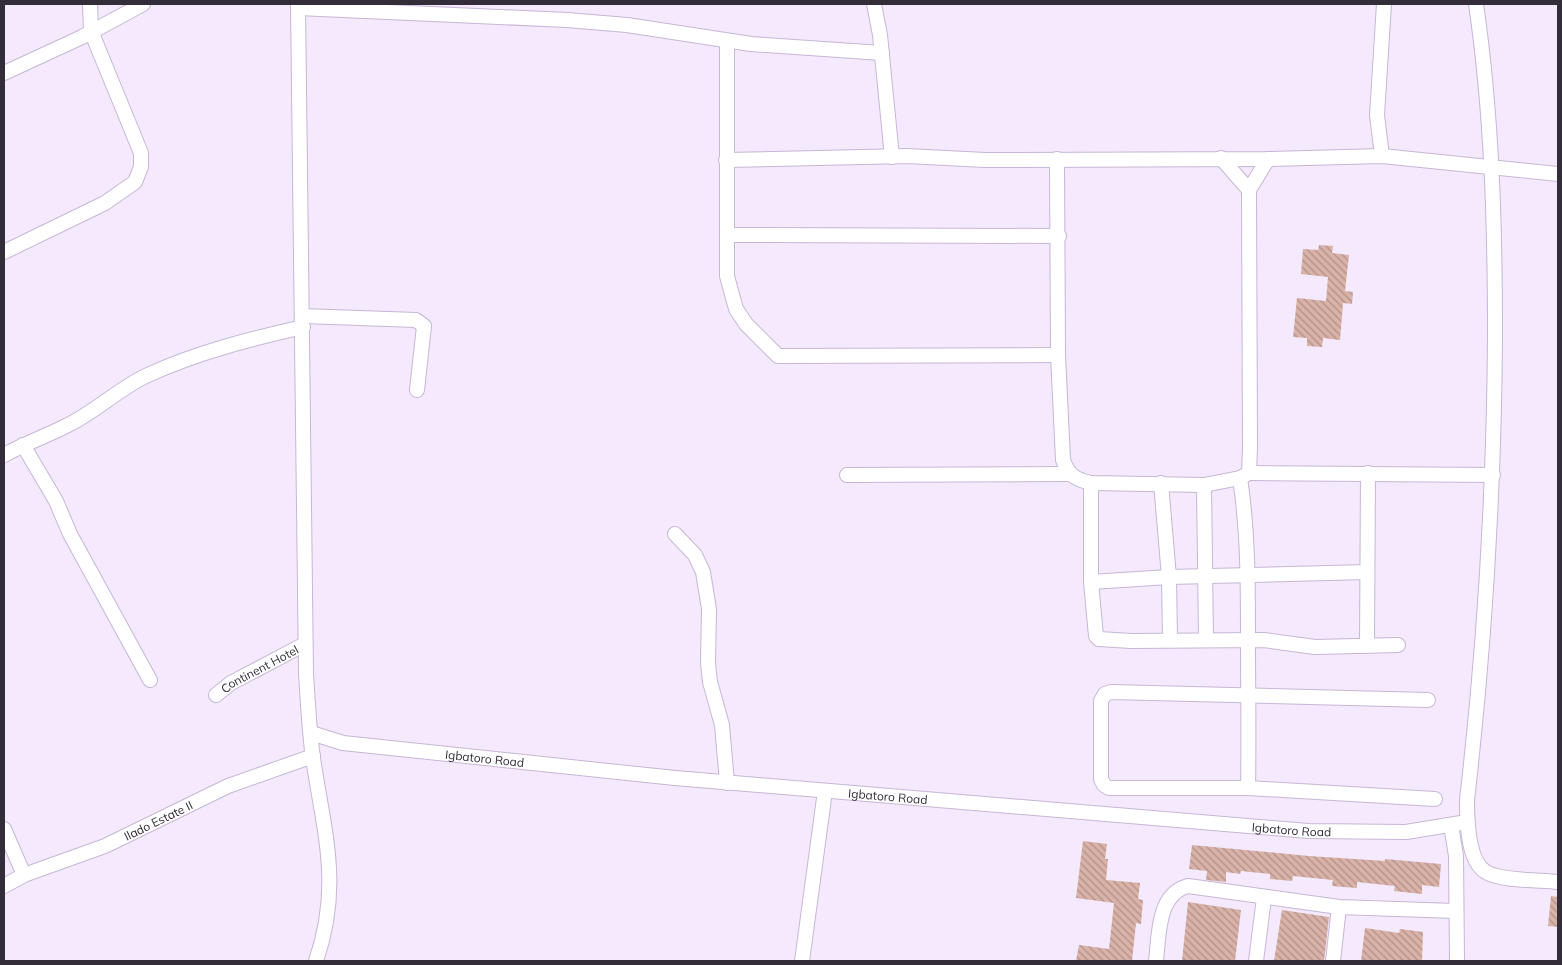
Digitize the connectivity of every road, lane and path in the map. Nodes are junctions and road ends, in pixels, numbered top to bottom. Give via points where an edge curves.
1 (90, 4) edge
2 (143, 4) edge
3 (874, 4) edge
4 (1384, 4) edge
5 (1476, 4) edge
6 (298, 6) edge
7 (91, 31) junction
8 (727, 40) junction
9 (882, 53) junction
10 (4, 73) edge
11 (1382, 156) junction
12 (892, 157) junction
13 (1221, 158) junction
14 (1057, 159) junction
15 (1268, 159) junction
16 (726, 160) junction
17 (1493, 166) junction
18 (1558, 174) edge
19 (1249, 190) junction
20 (727, 235) junction
21 (1059, 236) junction
22 (4, 252) edge
23 (303, 321) junction
24 (1058, 355) junction
25 (417, 390) dead end
26 (23, 445) junction
27 (4, 455) edge
28 (1368, 473) junction
29 (1069, 474) junction
30 (846, 475) dead end
31 (1244, 475) junction
32 (1493, 475) junction
33 (1090, 482) junction
34 (1161, 483) junction
35 (1204, 485) junction
36 (676, 534) dead end
37 (1367, 572) junction
38 (1205, 576) junction
39 (1248, 576) junction
40 (1169, 577) junction
41 (1091, 582) junction
42 (1206, 639) junction
43 (1170, 640) junction
44 (1248, 642) junction
45 (305, 644) junction
46 (1398, 645) dead end
47 (1367, 646) junction
48 (150, 680) dead end
49 (1250, 694) junction
50 (216, 695) dead end
51 (1428, 700) dead end
52 (311, 733) junction
53 (313, 756) junction
54 (727, 783) junction
55 (1248, 788) junction
56 (825, 791) junction
57 (1435, 800) dead end
58 (1468, 822) junction
59 (1452, 825) junction
60 (4, 829) edge
61 (24, 876) junction
62 (1558, 882) edge
63 (4, 886) edge
64 (1264, 898) junction
65 (1339, 907) junction
66 (1455, 911) junction
67 (316, 961) edge
68 (802, 961) edge
69 (1156, 961) edge
70 (1256, 961) edge
71 (1333, 961) edge
72 (1457, 961) edge

1 - 7 street
2 - 7 street
3 - 9 street
4 - 11 street via 1377,115
5 - 17 street
6 - 8 street via 567,20
6 - 23 street
7 - 10 street
7 - 22 street via 141,153 142,167 135,182 105,202
8 - 9 street
8 - 16 street
9 - 12 street
11 - 15 street
11 - 17 street
12 - 14 street
12 - 16 street
13 - 14 street
13 - 15 street
13 - 19 street
14 - 21 street
15 - 19 street
16 - 20 street
17 - 18 street
17 - 32 street
19 - 31 street
20 - 21 street
20 - 24 street via 727,276 736,308 746,324 778,356
21 - 24 street
23 - 25 street via 416,320 424,326
23 - 26 street via 193,356 148,375 66,426
23 - 45 street
24 - 29 street via 1063,460
26 - 27 street
26 - 48 street
28 - 31 street
28 - 32 street
28 - 37 street
29 - 30 street
29 - 33 street
31 - 35 street
31 - 39 street
32 - 58 street via 1486,616 1467,800
33 - 34 street
33 - 41 street
34 - 35 street
34 - 40 street
35 - 38 street
36 - 54 street via 696,555 702,572 709,609 710,682 722,724
37 - 39 street
37 - 47 street
38 - 39 street
38 - 40 street
38 - 42 street
39 - 44 street
40 - 41 street
40 - 43 street
41 - 43 street via 1096,636
42 - 43 street
42 - 44 street
44 - 47 street via 1279,641 1315,647
44 - 49 street
45 - 50 street, Continent Hotel via 231,683
45 - 52 street
46 - 47 street
49 - 51 street
49 - 55 street
49 - 55 street via 1111,692 1100,701 1102,779 1109,788
52 - 53 street
52 - 54 street, Igbatoro Road via 343,743
53 - 61 street, Ilado Estate II via 228,786 105,846
53 - 67 street via 331,876 323,938
54 - 56 street, Igbatoro Road
55 - 57 street
56 - 59 street, Igbatoro Road via 1308,831 1406,832
56 - 68 street
58 - 59 street, Igbatoro Road
58 - 62 street via 1474,860 1486,872
59 - 66 street via 1456,856
60 - 61 street
61 - 63 street, Ilado Estate II
64 - 65 street
64 - 69 street via 1188,886 1180,888 1171,896 1162,913
64 - 70 street
65 - 66 street
65 - 71 street
66 - 72 street

